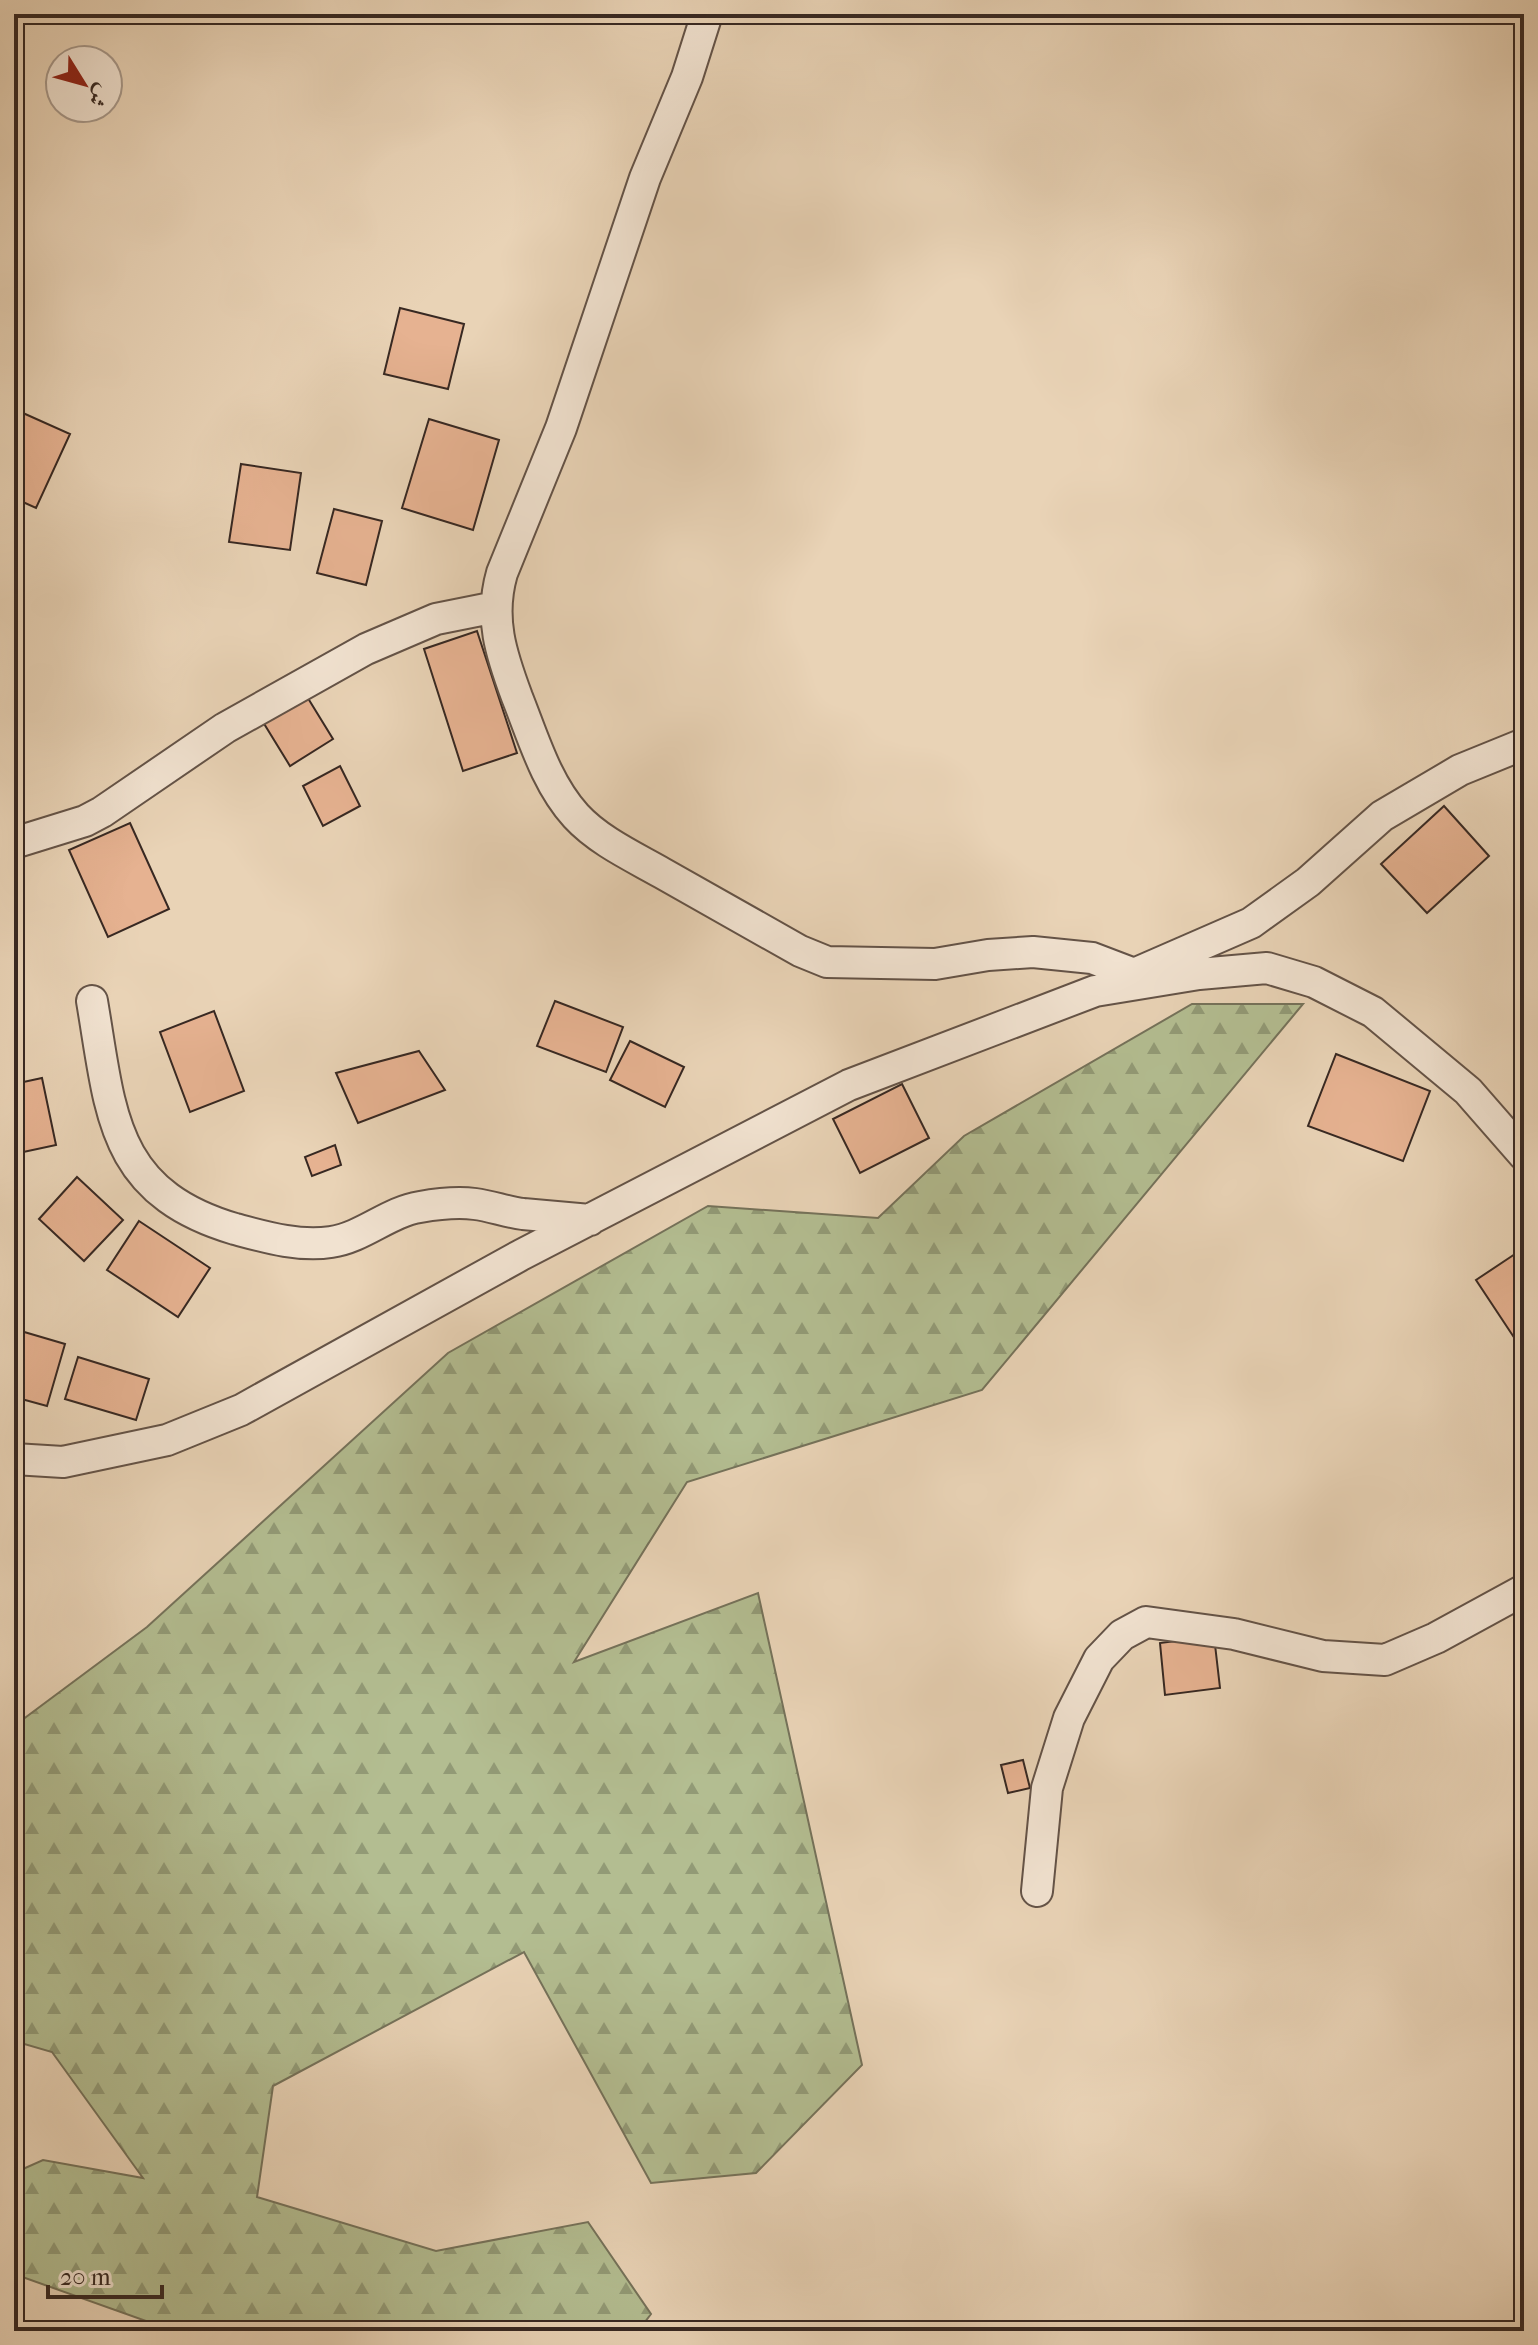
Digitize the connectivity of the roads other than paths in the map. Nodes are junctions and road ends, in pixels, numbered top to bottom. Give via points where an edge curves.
1 (707, 14) edge
2 (496, 607) junction
3 (1524, 744) edge
4 (14, 843) edge
5 (1134, 974) junction
6 (1095, 991) junction
7 (92, 1001) dead end
8 (1524, 1155) edge
9 (590, 1220) junction
10 (14, 1459) edge
11 (1524, 1590) edge
12 (1037, 1891) dead end

1 - 2 street via 561,428 502,573
2 - 4 street via 436,619 366,649 225,728 102,812
2 - 5 street via 509,676 542,761 577,818 613,845 827,962 935,964 1033,952 1092,958
3 - 5 street via 1460,770 1382,816 1308,882 1251,923
5 - 6 street
6 - 8 street via 1267,968 1314,982 1373,1012 1468,1091
6 - 9 street via 849,1085
7 - 9 street via 115,1124 130,1158 163,1195 204,1219 310,1245 361,1234 420,1207 472,1204
9 - 10 street via 241,1410 167,1440 63,1462
11 - 12 street via 1385,1660 1323,1656 1234,1634 1146,1622 1122,1635 1099,1659 1069,1718 1047,1788

